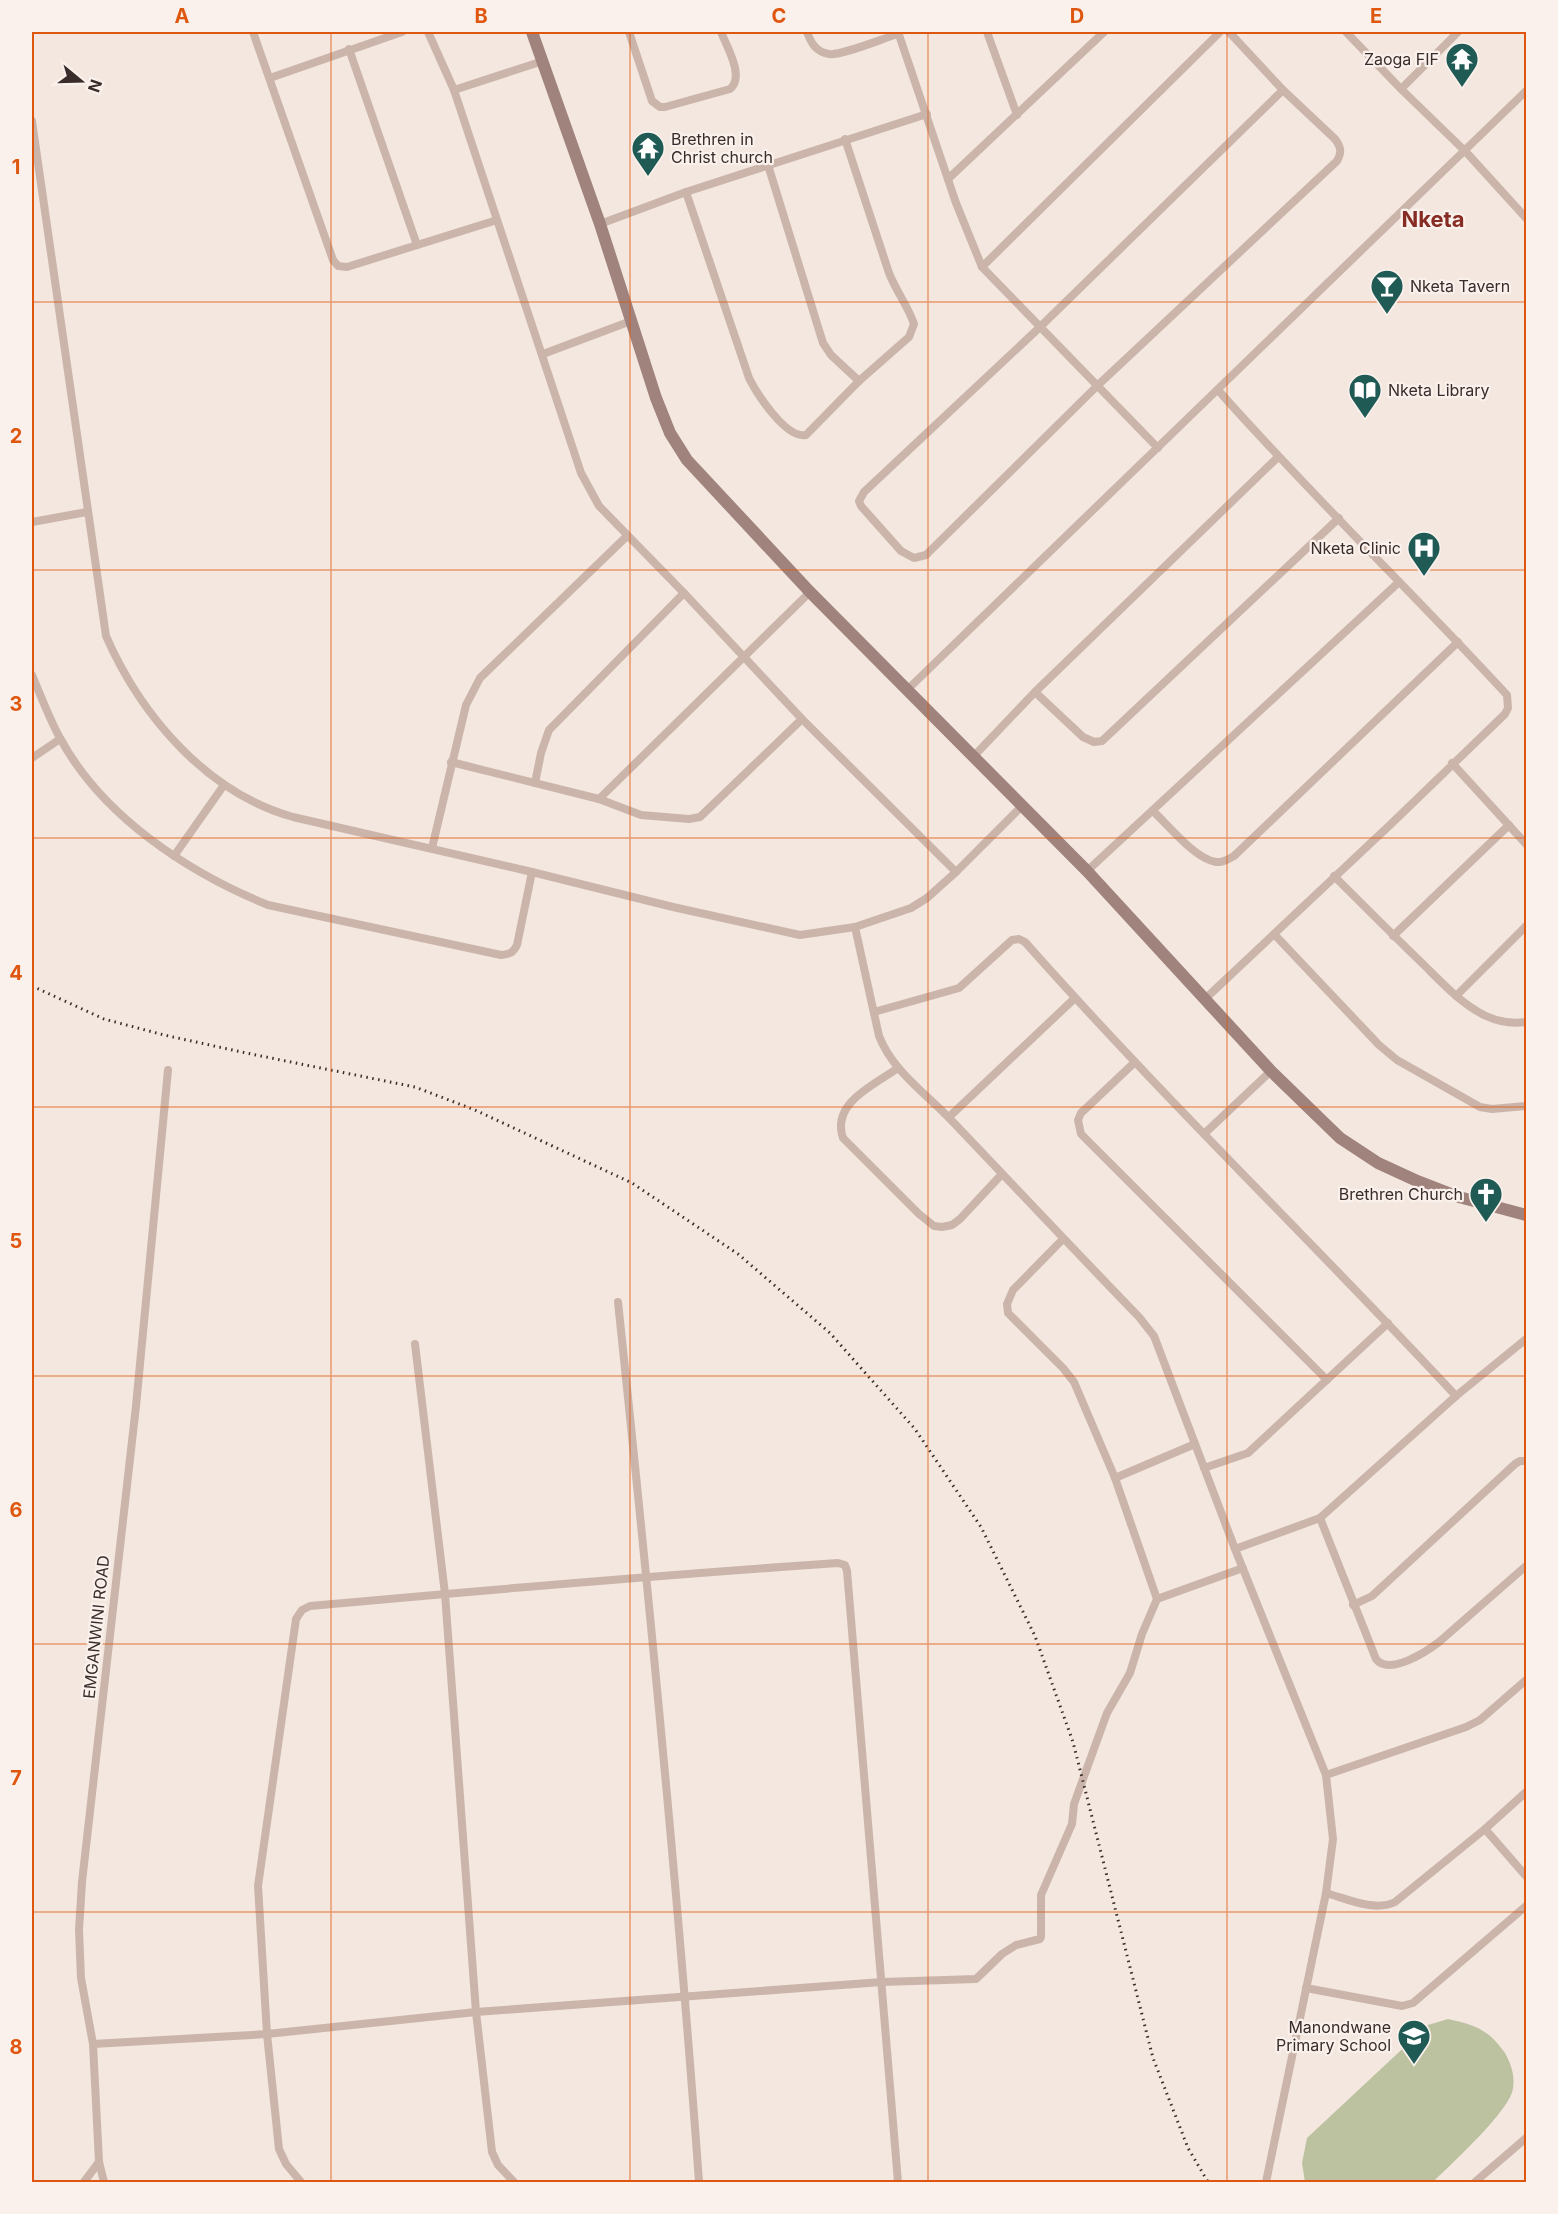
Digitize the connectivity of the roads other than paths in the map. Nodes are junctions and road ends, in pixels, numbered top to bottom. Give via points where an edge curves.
1 (253, 32) edge
2 (402, 32) edge
3 (428, 32) edge
4 (532, 32) edge
5 (629, 32) edge
6 (721, 32) edge
7 (807, 32) edge
8 (987, 32) edge
9 (1104, 32) edge
10 (1221, 32) edge
11 (1229, 32) edge
12 (1346, 32) edge
13 (1458, 32) edge
14 (898, 33) edge
15 (350, 50) junction
16 (543, 61) junction
17 (270, 78) junction
18 (1401, 89) junction
19 (454, 90) junction
20 (1283, 90) junction
21 (1527, 91) edge
22 (927, 114) junction
23 (1017, 115) junction
24 (32, 122) edge
25 (845, 139) junction
26 (1466, 152) junction
27 (34, 165) edge
28 (768, 165) junction
29 (948, 180) junction
30 (686, 192) junction
31 (1527, 218) edge
32 (497, 220) junction
33 (600, 224) junction
34 (417, 245) junction
35 (982, 267) junction
36 (631, 321) junction
37 (1040, 327) junction
38 (543, 354) junction
39 (859, 381) junction
40 (1097, 386) junction
41 (1218, 390) junction
42 (1158, 448) junction
43 (1278, 457) junction
44 (87, 512) junction
45 (1339, 518) junction
46 (32, 522) edge
47 (627, 536) junction
48 (1399, 582) junction
49 (810, 592) junction
50 (684, 593) junction
51 (1458, 642) junction
52 (742, 656) junction
53 (32, 675) edge
54 (907, 690) junction
55 (1035, 692) junction
56 (802, 719) junction
57 (60, 739) junction
58 (973, 757) junction
59 (32, 758) edge
60 (451, 762) junction
61 (1452, 764) junction
62 (535, 783) junction
63 (225, 785) junction
64 (599, 799) junction
65 (1022, 806) junction
66 (1154, 811) junction
67 (1509, 825) junction
68 (1527, 844) edge
69 (432, 848) junction
70 (174, 856) junction
71 (1087, 871) junction
72 (532, 872) junction
73 (956, 872) junction
74 (1334, 876) junction
75 (1527, 926) edge
76 (855, 927) junction
77 (1274, 934) junction
78 (1393, 936) junction
79 (1456, 996) junction
80 (1074, 998) junction
81 (1205, 999) junction
82 (874, 1012) junction
83 (1527, 1022) edge
84 (1134, 1062) junction
85 (898, 1068) junction
86 (168, 1070) dead end
87 (1271, 1071) junction
88 (1527, 1106) edge
89 (949, 1117) junction
90 (1204, 1134) junction
91 (1002, 1174) junction
92 (1527, 1215) edge
93 (1064, 1239) junction
94 (618, 1302) dead end
95 (1388, 1323) junction
96 (1527, 1339) edge
97 (415, 1344) dead end
98 (1327, 1380) junction
99 (1456, 1396) junction
100 (1195, 1444) junction
101 (1527, 1461) edge
102 (1204, 1468) junction
103 (1114, 1478) junction
104 (1320, 1518) junction
105 (1235, 1549) junction
106 (1527, 1566) edge
107 (1243, 1568) junction
108 (647, 1576) junction
109 (445, 1594) junction
110 (1158, 1599) junction
111 (1353, 1605) junction
112 (1527, 1680) edge
113 (1326, 1775) junction
114 (1527, 1792) edge
115 (1485, 1829) junction
116 (1527, 1876) edge
117 (1326, 1893) junction
118 (1527, 1906) edge
119 (882, 1982) junction
120 (1306, 1988) junction
121 (686, 1997) junction
122 (476, 2012) junction
123 (267, 2034) junction
124 (93, 2044) junction
125 (1527, 2138) edge
126 (99, 2162) junction
127 (84, 2182) edge
128 (104, 2182) edge
129 (301, 2182) edge
130 (514, 2182) edge
131 (699, 2182) edge
132 (898, 2182) edge
133 (1266, 2182) edge
134 (1475, 2182) edge

1 - 17 street
2 - 15 street
3 - 19 street
4 - 16 street
5 - 6 street via 652,101 665,108 734,86 736,75
7 - 14 street via 812,43 828,54
8 - 23 street
9 - 23 street
10 - 35 street
11 - 20 street
12 - 18 street
13 - 18 street
14 - 22 street
15 - 17 street
15 - 34 street
16 - 19 street
16 - 33 street
17 - 34 street via 334,263 347,267
18 - 26 street
19 - 32 street
20 - 37 street
20 - 40 street via 1340,146 1337,161
21 - 26 street
22 - 25 street
22 - 29 street
23 - 29 street
24 - 27 street
25 - 28 street
25 - 39 street via 892,281 914,324 909,337
26 - 31 street
26 - 41 street
27 - 44 street
28 - 30 street
28 - 39 street via 824,343
29 - 35 street
30 - 33 street
30 - 39 street via 749,378 758,395 789,430 806,435
32 - 34 street
32 - 38 street
33 - 36 street
35 - 37 street
36 - 38 street
36 - 49 street via 658,406 677,446
37 - 40 street
37 - 40 street via 861,496 864,511 901,551 914,558 926,555
38 - 47 street via 581,473 598,506
40 - 42 street
41 - 42 street
41 - 43 street
42 - 54 street
43 - 45 street
43 - 55 street
44 - 46 street
44 - 63 street via 106,636 123,672 183,752
45 - 48 street
45 - 55 street via 1102,741 1083,737
47 - 50 street
47 - 60 street via 480,678 466,705
48 - 51 street
48 - 66 street
49 - 52 street
49 - 54 street
50 - 52 street
50 - 62 street via 549,730
51 - 61 street via 1506,695 1508,708
51 - 66 street via 1234,856 1219,862 1209,860 1191,849
52 - 56 street
52 - 64 street
53 - 57 street
54 - 58 street
55 - 58 street
56 - 64 street via 700,817 641,815
56 - 73 street
57 - 59 street
57 - 70 street via 112,808
58 - 65 street
60 - 62 street
60 - 69 street
61 - 67 street
61 - 74 street
62 - 64 street
63 - 69 street via 278,813
63 - 70 street
65 - 71 street
65 - 73 street
66 - 71 street
67 - 68 street
67 - 78 street
69 - 72 street
70 - 72 street via 268,905 501,955 514,952 517,945
71 - 81 street
72 - 76 street via 800,935
73 - 76 street via 911,908
74 - 77 street
74 - 78 street
75 - 79 street
76 - 82 street
77 - 81 street
77 - 88 street via 1397,1060 1480,1107
78 - 79 street
79 - 83 street via 1496,1020
80 - 82 street via 1025,942 1015,938 959,988
80 - 84 street
80 - 89 street
81 - 87 street
82 - 85 street via 886,1053
84 - 90 street
84 - 98 street via 1081,1113 1081,1134
85 - 89 street
85 - 91 street via 846,1106 840,1117 843,1138 934,1226 952,1226
86 - 124 street, EMGANWINI ROAD via 136,1406 82,1881 81,1978
87 - 90 street
87 - 92 street via 1341,1138 1377,1163 1458,1197
89 - 91 street
90 - 95 street
91 - 93 street
93 - 100 street via 1154,1335
93 - 103 street via 1013,1290 1008,1313 1074,1382
94 - 108 street
95 - 98 street
95 - 99 street
96 - 99 street
97 - 109 street
98 - 102 street via 1248,1453
99 - 104 street
100 - 102 street
100 - 103 street
101 - 111 street via 1515,1464 1372,1596
102 - 105 street
103 - 110 street
104 - 105 street
104 - 111 street
105 - 107 street
106 - 111 street via 1439,1642 1399,1664 1385,1666 1376,1659
107 - 110 street
107 - 113 street
108 - 109 street
108 - 119 street via 845,1565
108 - 121 street
109 - 122 street
109 - 123 street via 310,1606 296,1618 258,1886
110 - 119 street via 1142,1634 1131,1673 1107,1713 1074,1804 1072,1824 1041,1895 1040,1939 1016,1945 976,1979
112 - 113 street via 1466,1727
113 - 117 street via 1333,1839
114 - 115 street
115 - 116 street
115 - 117 street via 1387,1906
117 - 120 street
118 - 120 street via 1413,2003 1402,2006
119 - 121 street
119 - 132 street
120 - 133 street
121 - 122 street
121 - 131 street
122 - 123 street
122 - 130 street via 492,2152
123 - 124 street
123 - 129 street via 279,2149
124 - 126 street, EMGANWINI ROAD
125 - 134 street
126 - 127 street
126 - 128 street, EMGANWINI ROAD

